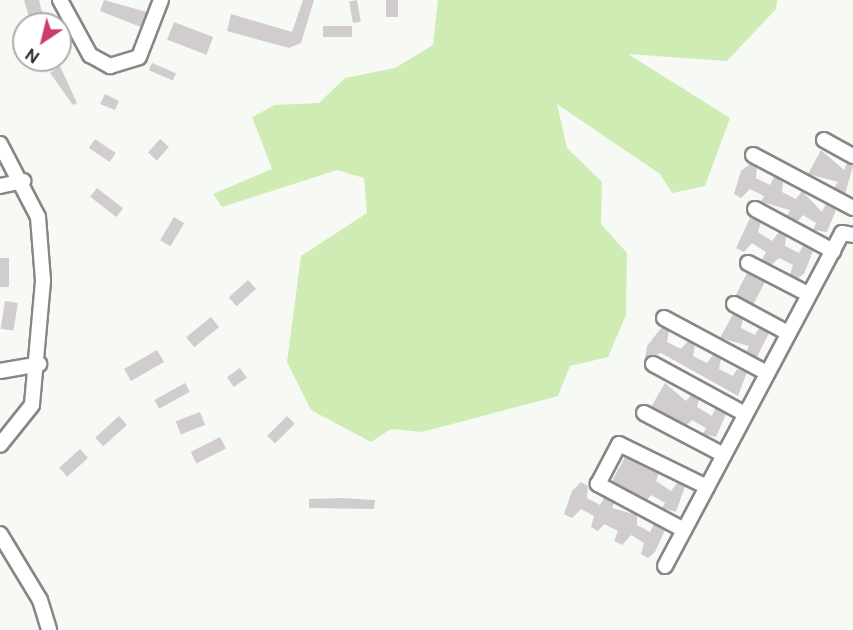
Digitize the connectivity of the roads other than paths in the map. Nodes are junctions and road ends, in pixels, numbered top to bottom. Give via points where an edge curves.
1 (60, 0) edge
2 (161, 0) edge
3 (824, 140) dead end
4 (0, 144) edge
5 (753, 155) dead end
6 (853, 156) edge
7 (23, 181) junction
8 (0, 186) edge
9 (755, 209) dead end
10 (853, 210) edge
11 (848, 234) edge
12 (833, 251) junction
13 (748, 263) dead end
14 (808, 294) junction
15 (734, 304) dead end
16 (664, 318) dead end
17 (788, 333) junction
18 (39, 364) junction
19 (652, 364) dead end
20 (0, 372) edge
21 (767, 373) junction
22 (644, 413) dead end
23 (745, 414) junction
24 (0, 445) edge
25 (724, 455) junction
26 (707, 487) junction
27 (684, 530) junction
28 (0, 534) edge
29 (665, 566) dead end
30 (49, 630) edge

1 - 2 street via 90,55 110,66 139,57
3 - 6 street
4 - 7 street
5 - 10 street
7 - 8 street
7 - 18 street via 41,235
9 - 12 street
10 - 11 street
11 - 12 street
12 - 14 street
13 - 14 street
14 - 17 street
15 - 17 street
16 - 21 street
17 - 21 street
18 - 20 street
18 - 24 street via 31,408
19 - 23 street
21 - 23 street
22 - 25 street
23 - 25 street
25 - 26 street
26 - 27 street
26 - 27 street via 619,444 598,484
27 - 29 street
28 - 30 street via 40,600

